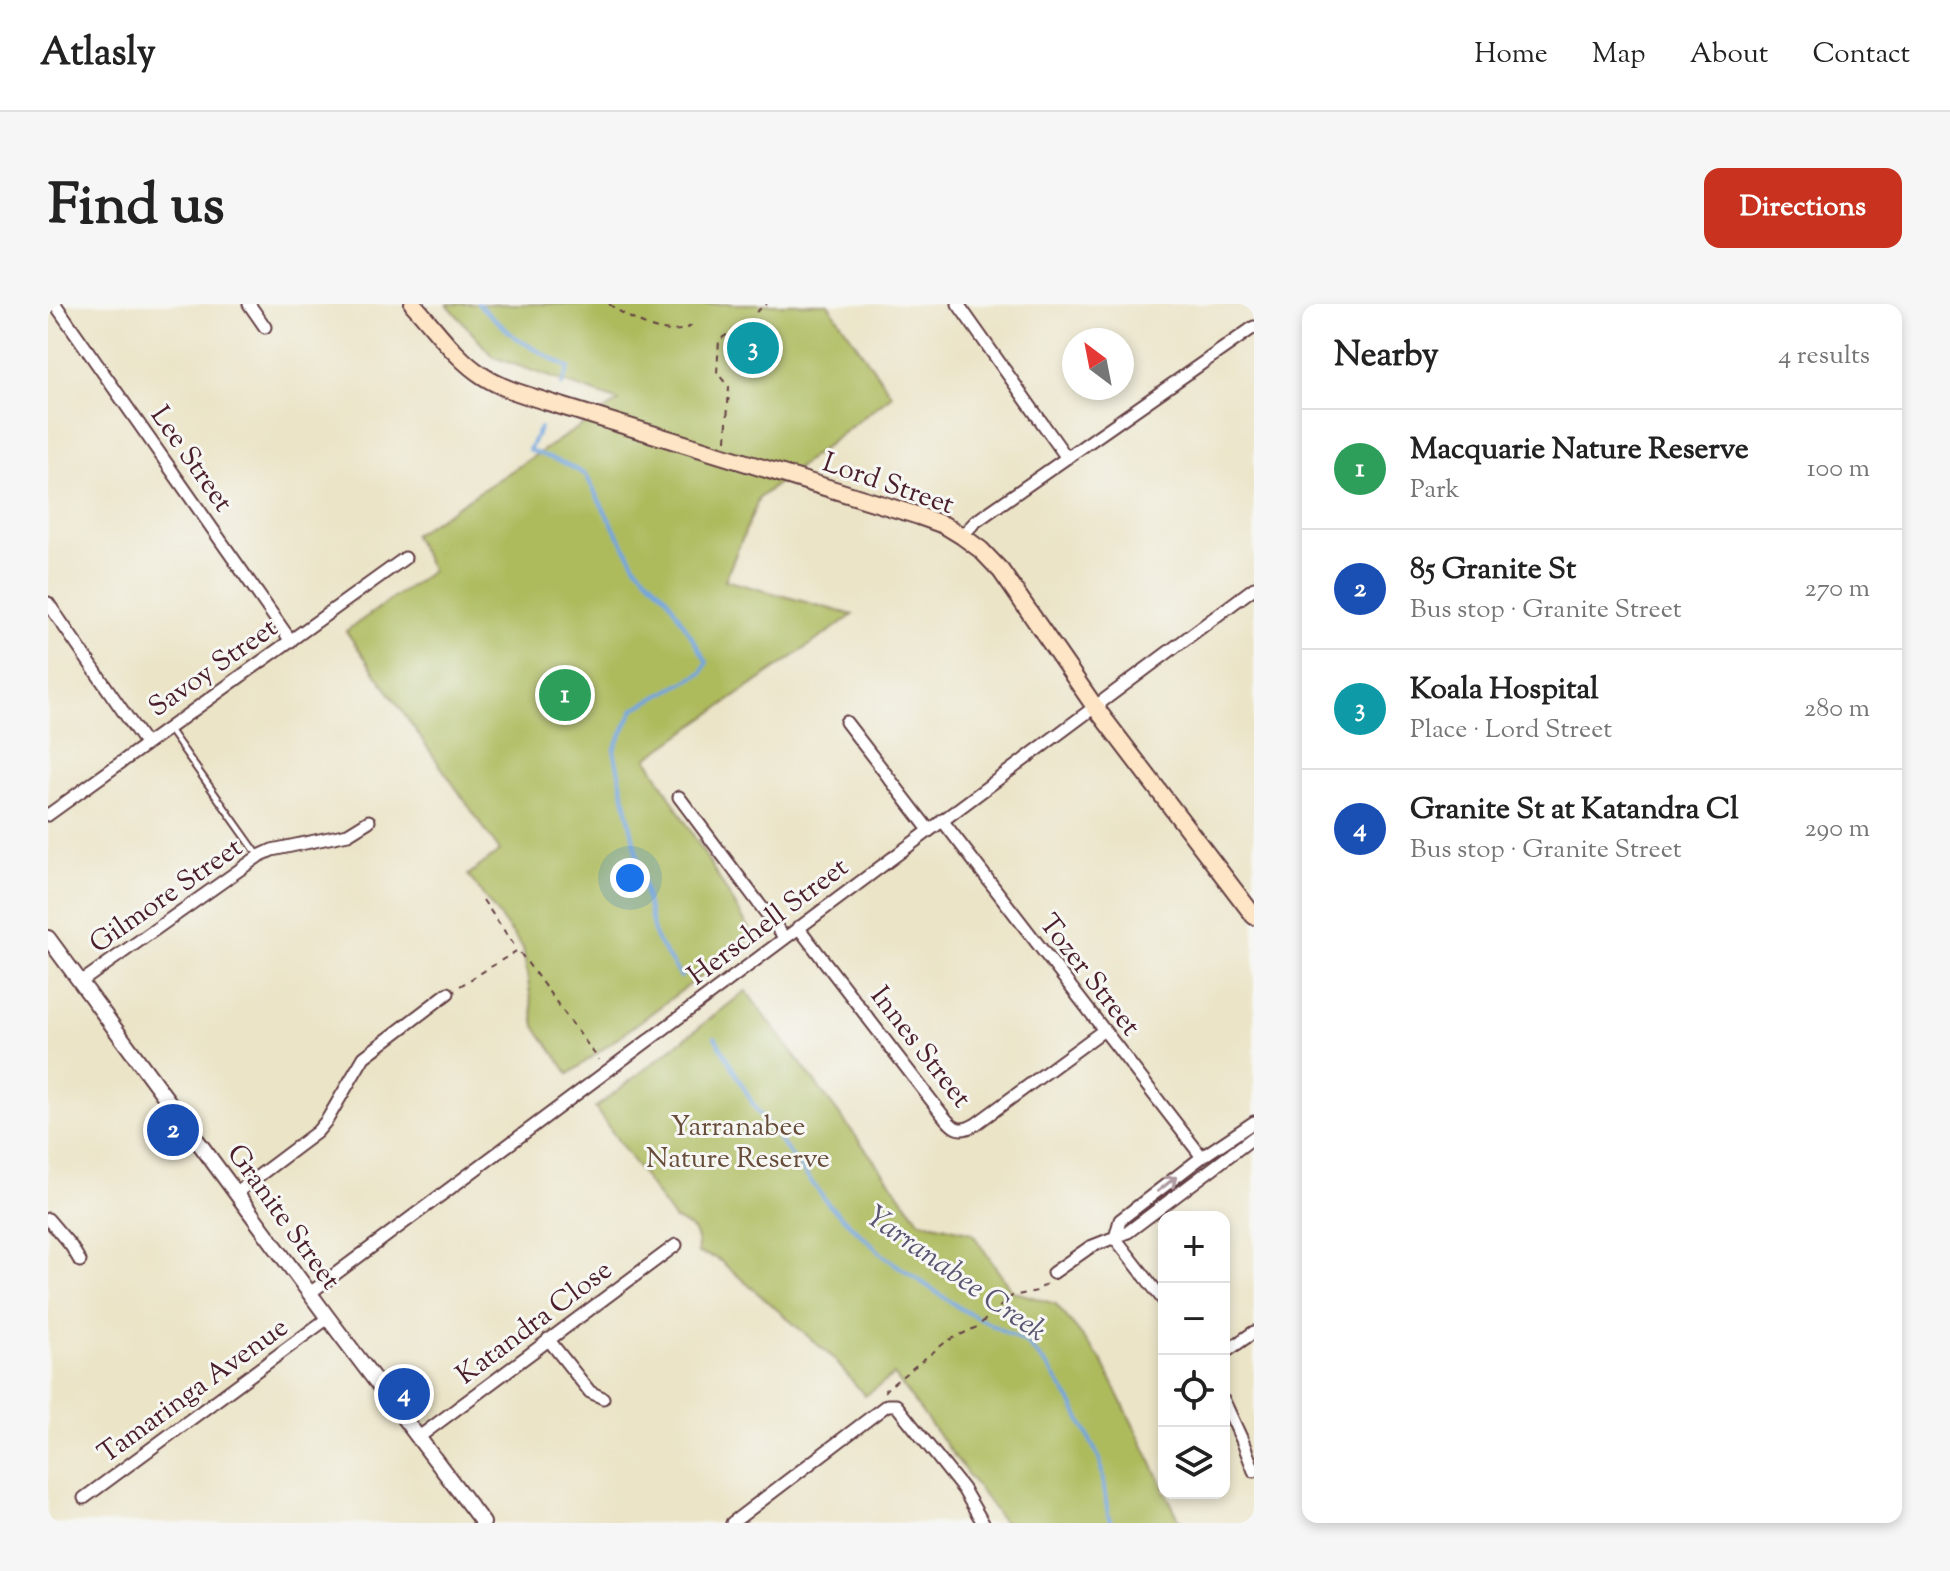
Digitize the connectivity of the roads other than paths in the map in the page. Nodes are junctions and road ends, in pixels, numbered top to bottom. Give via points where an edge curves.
1 (55, 304) edge
2 (249, 304) edge
3 (413, 304) edge
4 (958, 304) edge
5 (265, 327) dead end
6 (1254, 327) edge
7 (1067, 458) junction
8 (962, 536) junction
9 (405, 558) dead end
10 (1254, 588) edge
11 (48, 603) edge
12 (291, 641) junction
13 (1095, 707) junction
14 (846, 722) dead end
15 (167, 728) junction
16 (145, 743) junction
17 (679, 797) dead end
18 (48, 815) edge
19 (942, 820) junction
20 (369, 821) dead end
21 (929, 830) junction
22 (259, 856) junction
23 (1254, 916) edge
24 (798, 927) junction
25 (784, 937) junction
26 (48, 938) edge
27 (81, 982) junction
28 (448, 993) road end
29 (1104, 1030) junction
30 (1254, 1122) edge
31 (1254, 1137) edge
32 (1202, 1157) junction
33 (236, 1193) junction
34 (48, 1219) edge
35 (1115, 1238) junction
36 (676, 1245) dead end
37 (80, 1261) dead end
38 (1053, 1273) road end
39 (310, 1293) junction
40 (1158, 1293) edge
41 (328, 1318) junction
42 (1254, 1332) edge
43 (548, 1339) junction
44 (1230, 1349) edge
45 (603, 1398) dead end
46 (1230, 1414) edge
47 (419, 1437) junction
48 (1254, 1471) edge
49 (84, 1498) dead end
50 (483, 1523) edge
51 (732, 1523) edge
52 (983, 1523) edge

1 - 12 street, Lee Street
2 - 5 street
3 - 8 main road, Lord Street via 464,362 506,388 919,516
4 - 7 street
6 - 7 street
7 - 8 street
8 - 13 main road, Lord Street via 1001,571
9 - 12 street, Savoy Street
10 - 13 street, Herschell Street
11 - 16 street
12 - 15 street, Savoy Street
13 - 19 street, Herschell Street
13 - 23 main road, Lord Street
14 - 21 street
15 - 16 street, Savoy Street
15 - 22 lane
16 - 18 street, Savoy Street
17 - 25 street
19 - 21 street, Herschell Street
19 - 29 street, Tozer Street
20 - 22 street, Gilmore Street via 348,834
21 - 24 street, Herschell Street
22 - 27 street, Gilmore Street
24 - 25 street, Herschell Street
24 - 29 street, Innes Street via 958,1130 976,1124
25 - 39 street, Herschell Street
26 - 27 street, Granite Street
27 - 33 street, Granite Street
28 - 33 street via 364,1057 317,1132
29 - 32 street, Tozer Street
30 - 32 street
31 - 35 street
35 -> 32 street via 1120,1220
33 - 39 street, Granite Street
34 - 37 street
35 - 38 street via 1090,1247
35 - 40 street
36 - 43 street, Katandra Close
39 - 41 street, Granite Street
41 - 47 street, Granite Street
41 - 49 street, Tamaringa Avenue
42 - 44 street
43 - 45 street via 590,1392
43 - 47 street, Katandra Close
46 - 48 street
47 - 50 street, Granite Street
51 - 52 street via 887,1405 896,1405 963,1489

